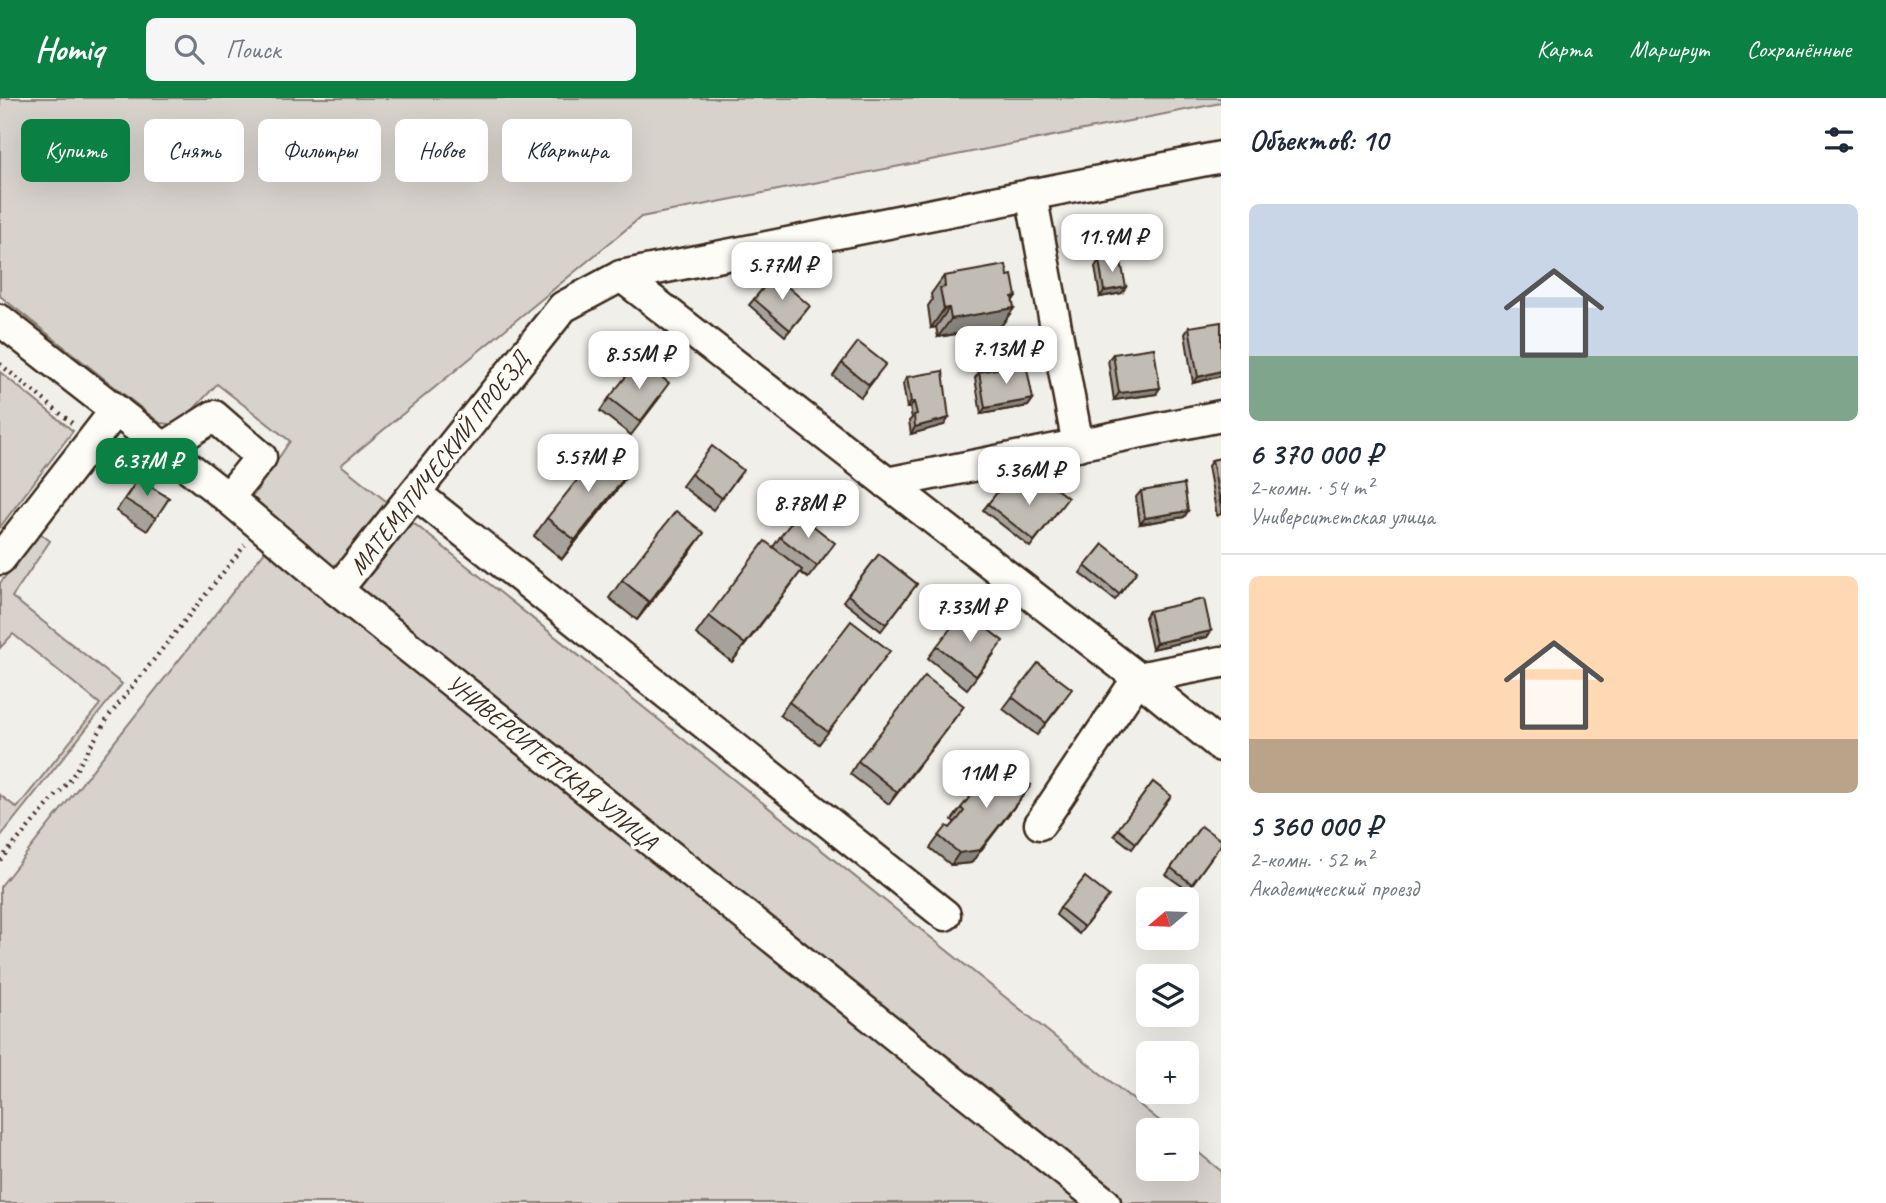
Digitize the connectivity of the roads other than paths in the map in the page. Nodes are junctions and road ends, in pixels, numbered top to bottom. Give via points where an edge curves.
1 (1221, 157) edge
2 (1031, 194) junction
3 (621, 276) junction
4 (0, 320) edge
5 (116, 410) junction
6 (1221, 416) edge
7 (1078, 445) junction
8 (164, 448) junction
9 (887, 483) junction
10 (415, 493) junction
11 (228, 498) junction
12 (0, 559) edge
13 (337, 590) junction
14 (1221, 662) edge
15 (1138, 678) junction
16 (1221, 746) edge
17 (1040, 824) dead end
18 (945, 915) dead end
19 (1105, 1203) edge

1 - 2 street, МАТЕМАТИЧЕСКИЙ ПРОЕЗД
2 - 3 street, МАТЕМАТИЧЕСКИЙ ПРОЕЗД
2 - 7 street
3 - 9 street
3 - 10 street, МАТЕМАТИЧЕСКИЙ ПРОЕЗД via 563,307
4 - 5 street, УНИВЕРСИТЕТСКАЯ УЛИЦА
5 - 8 street, УНИВЕРСИТЕТСКАЯ УЛИЦА
5 - 12 street
6 - 7 street
7 - 9 street
8 - 11 street, УНИВЕРСИТЕТСКАЯ УЛИЦА
8 - 11 street via 214,416 261,457
9 - 15 street
10 - 13 street, МАТЕМАТИЧЕСКИЙ ПРОЕЗД
10 - 18 street
11 - 13 street, УНИВЕРСИТЕТСКАЯ УЛИЦА
13 - 19 street, УНИВЕРСИТЕТСКАЯ УЛИЦА
14 - 15 street
15 - 16 street
15 - 17 street

